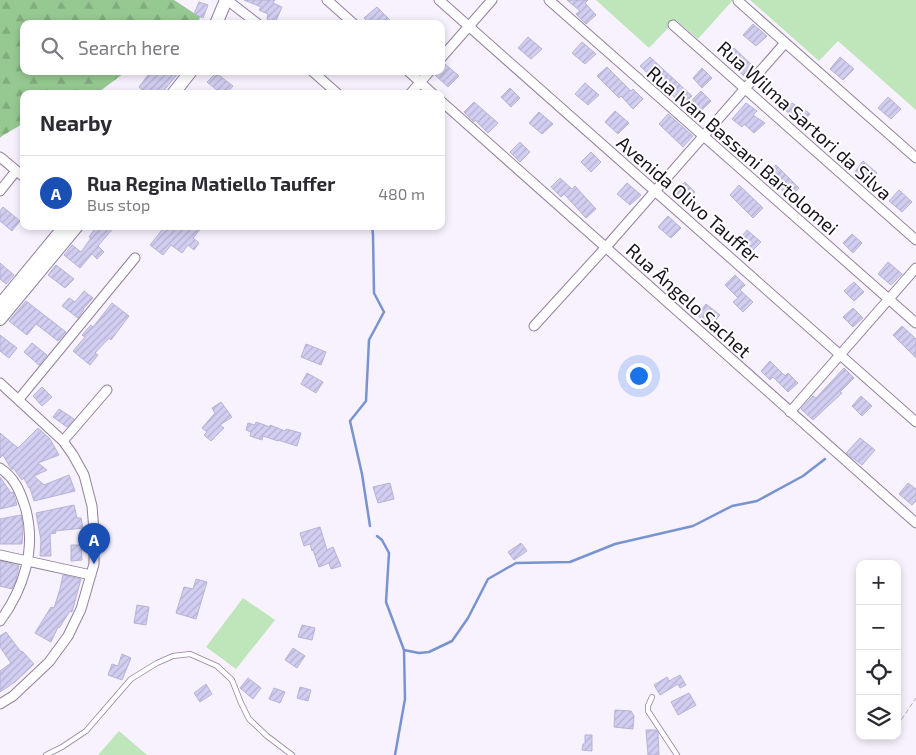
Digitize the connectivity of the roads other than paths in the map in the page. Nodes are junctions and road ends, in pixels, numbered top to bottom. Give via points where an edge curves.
1 (328, 0) edge
2 (439, 0) edge
3 (492, 0) edge
4 (550, 0) edge
5 (230, 1) edge
6 (738, 1) edge
7 (218, 20) edge
8 (226, 20) edge
9 (253, 20) edge
10 (350, 20) edge
11 (673, 25) dead end
12 (469, 26) junction
13 (785, 43) junction
14 (445, 53) edge
15 (189, 75) edge
16 (199, 75) edge
17 (317, 75) edge
18 (412, 75) edge
19 (426, 75) edge
20 (420, 82) junction
21 (745, 88) junction
22 (176, 90) edge
23 (187, 90) edge
24 (333, 90) edge
25 (413, 90) edge
26 (429, 90) edge
27 (445, 105) edge
28 (703, 136) junction
29 (0, 156) edge
30 (916, 158) edge
31 (16, 171) junction
32 (20, 174) edge
33 (0, 191) edge
34 (655, 191) junction
35 (63, 233) edge
36 (916, 240) edge
37 (606, 248) junction
38 (135, 258) dead end
39 (916, 268) edge
40 (888, 299) junction
41 (0, 305) edge
42 (0, 319) edge
43 (916, 323) edge
44 (534, 326) dead end
45 (840, 354) junction
46 (0, 383) edge
47 (107, 390) dead end
48 (19, 399) junction
49 (790, 412) junction
50 (916, 422) edge
51 (63, 441) junction
52 (0, 468) edge
53 (916, 523) edge
54 (0, 554) edge
55 (28, 561) junction
56 (91, 576) junction
57 (0, 620) edge
58 (652, 696) dead end
59 (0, 704) edge
60 (46, 755) edge
61 (292, 755) edge
62 (677, 755) edge

1 - 10 street
2 - 12 street, Avenida Olivo Tauffer
3 - 12 street
4 - 28 street, Rua Ivan Bassani Bartolomei
5 - 7 street
5 - 8 street
5 - 9 street
6 - 13 street
11 - 21 street, Rua Wilma Sartori da Silva
12 - 14 street
12 - 34 street, Avenida Olivo Tauffer
13 - 21 street
13 - 30 street
15 - 22 street
16 - 23 street
17 - 24 street
18 - 20 street
19 - 20 street
20 - 25 street
20 - 26 street
21 - 28 street
21 - 36 street, Rua Wilma Sartori da Silva
27 - 37 street, Rua Ângelo Sachet
28 - 34 street
28 - 40 street, Rua Ivan Bassani Bartolomei
29 - 31 street
31 - 32 street
31 - 33 street
34 - 37 street
34 - 45 street, Avenida Olivo Tauffer
35 - 41 street
35 - 42 street
37 - 44 street
37 - 49 street, Rua Ângelo Sachet
38 - 48 street
39 - 40 street
40 - 43 street, Rua Ivan Bassani Bartolomei
40 - 45 street
45 - 49 street
45 - 50 street, Avenida Olivo Tauffer
46 - 48 street
47 - 51 street
48 - 51 street
49 - 53 street, Rua Ângelo Sachet
51 - 56 street via 84,475 92,506 94,564
52 - 55 street via 16,484 23,498 30,537
54 - 55 street
55 - 56 street
55 - 57 street via 18,592
56 - 59 street via 68,636 49,662
58 - 62 lane via 648,711
60 - 61 lane via 86,731 131,679 173,656 190,654 217,666 232,680 250,719

